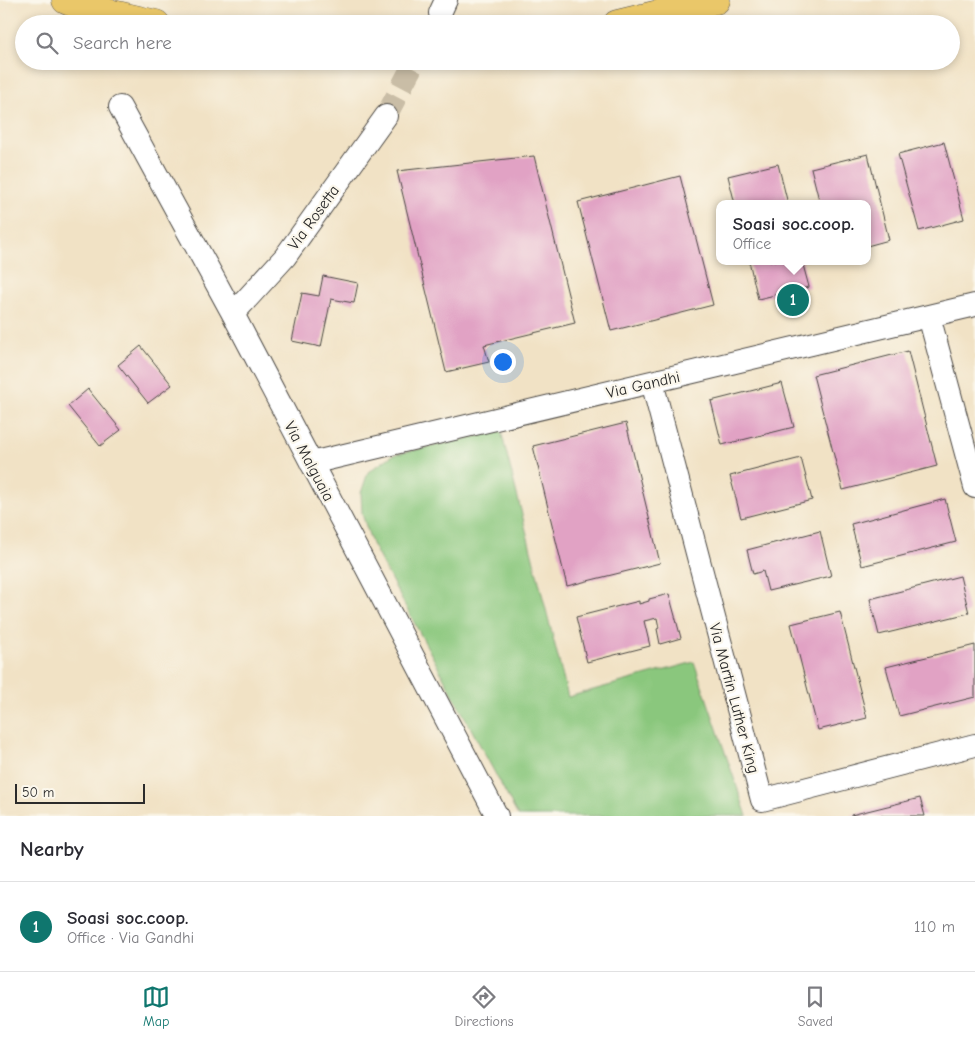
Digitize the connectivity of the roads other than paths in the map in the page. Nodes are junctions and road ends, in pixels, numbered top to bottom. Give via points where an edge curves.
1 (66, 0) edge
2 (716, 0) edge
3 (117, 15) edge
4 (654, 15) edge
5 (120, 106) dead end
6 (386, 116) tunnel mouth
7 (975, 306) edge
8 (234, 314) junction
9 (929, 316) junction
10 (652, 382) junction
11 (311, 463) junction
12 (975, 487) edge
13 (975, 745) edge
14 (497, 816) edge

1 - 3 main road
2 - 4 main road
5 - 8 street, Via Malguaia
6 - 8 street, Via Rosetta via 284,257
7 - 9 street, Via Gandhi
8 - 11 street, Via Malguaia
9 - 10 street, Via Gandhi
9 - 12 street
10 - 11 street, Via Gandhi
10 - 13 street, Via Martin Luther King via 762,800
11 - 14 street, Via Malguaia

